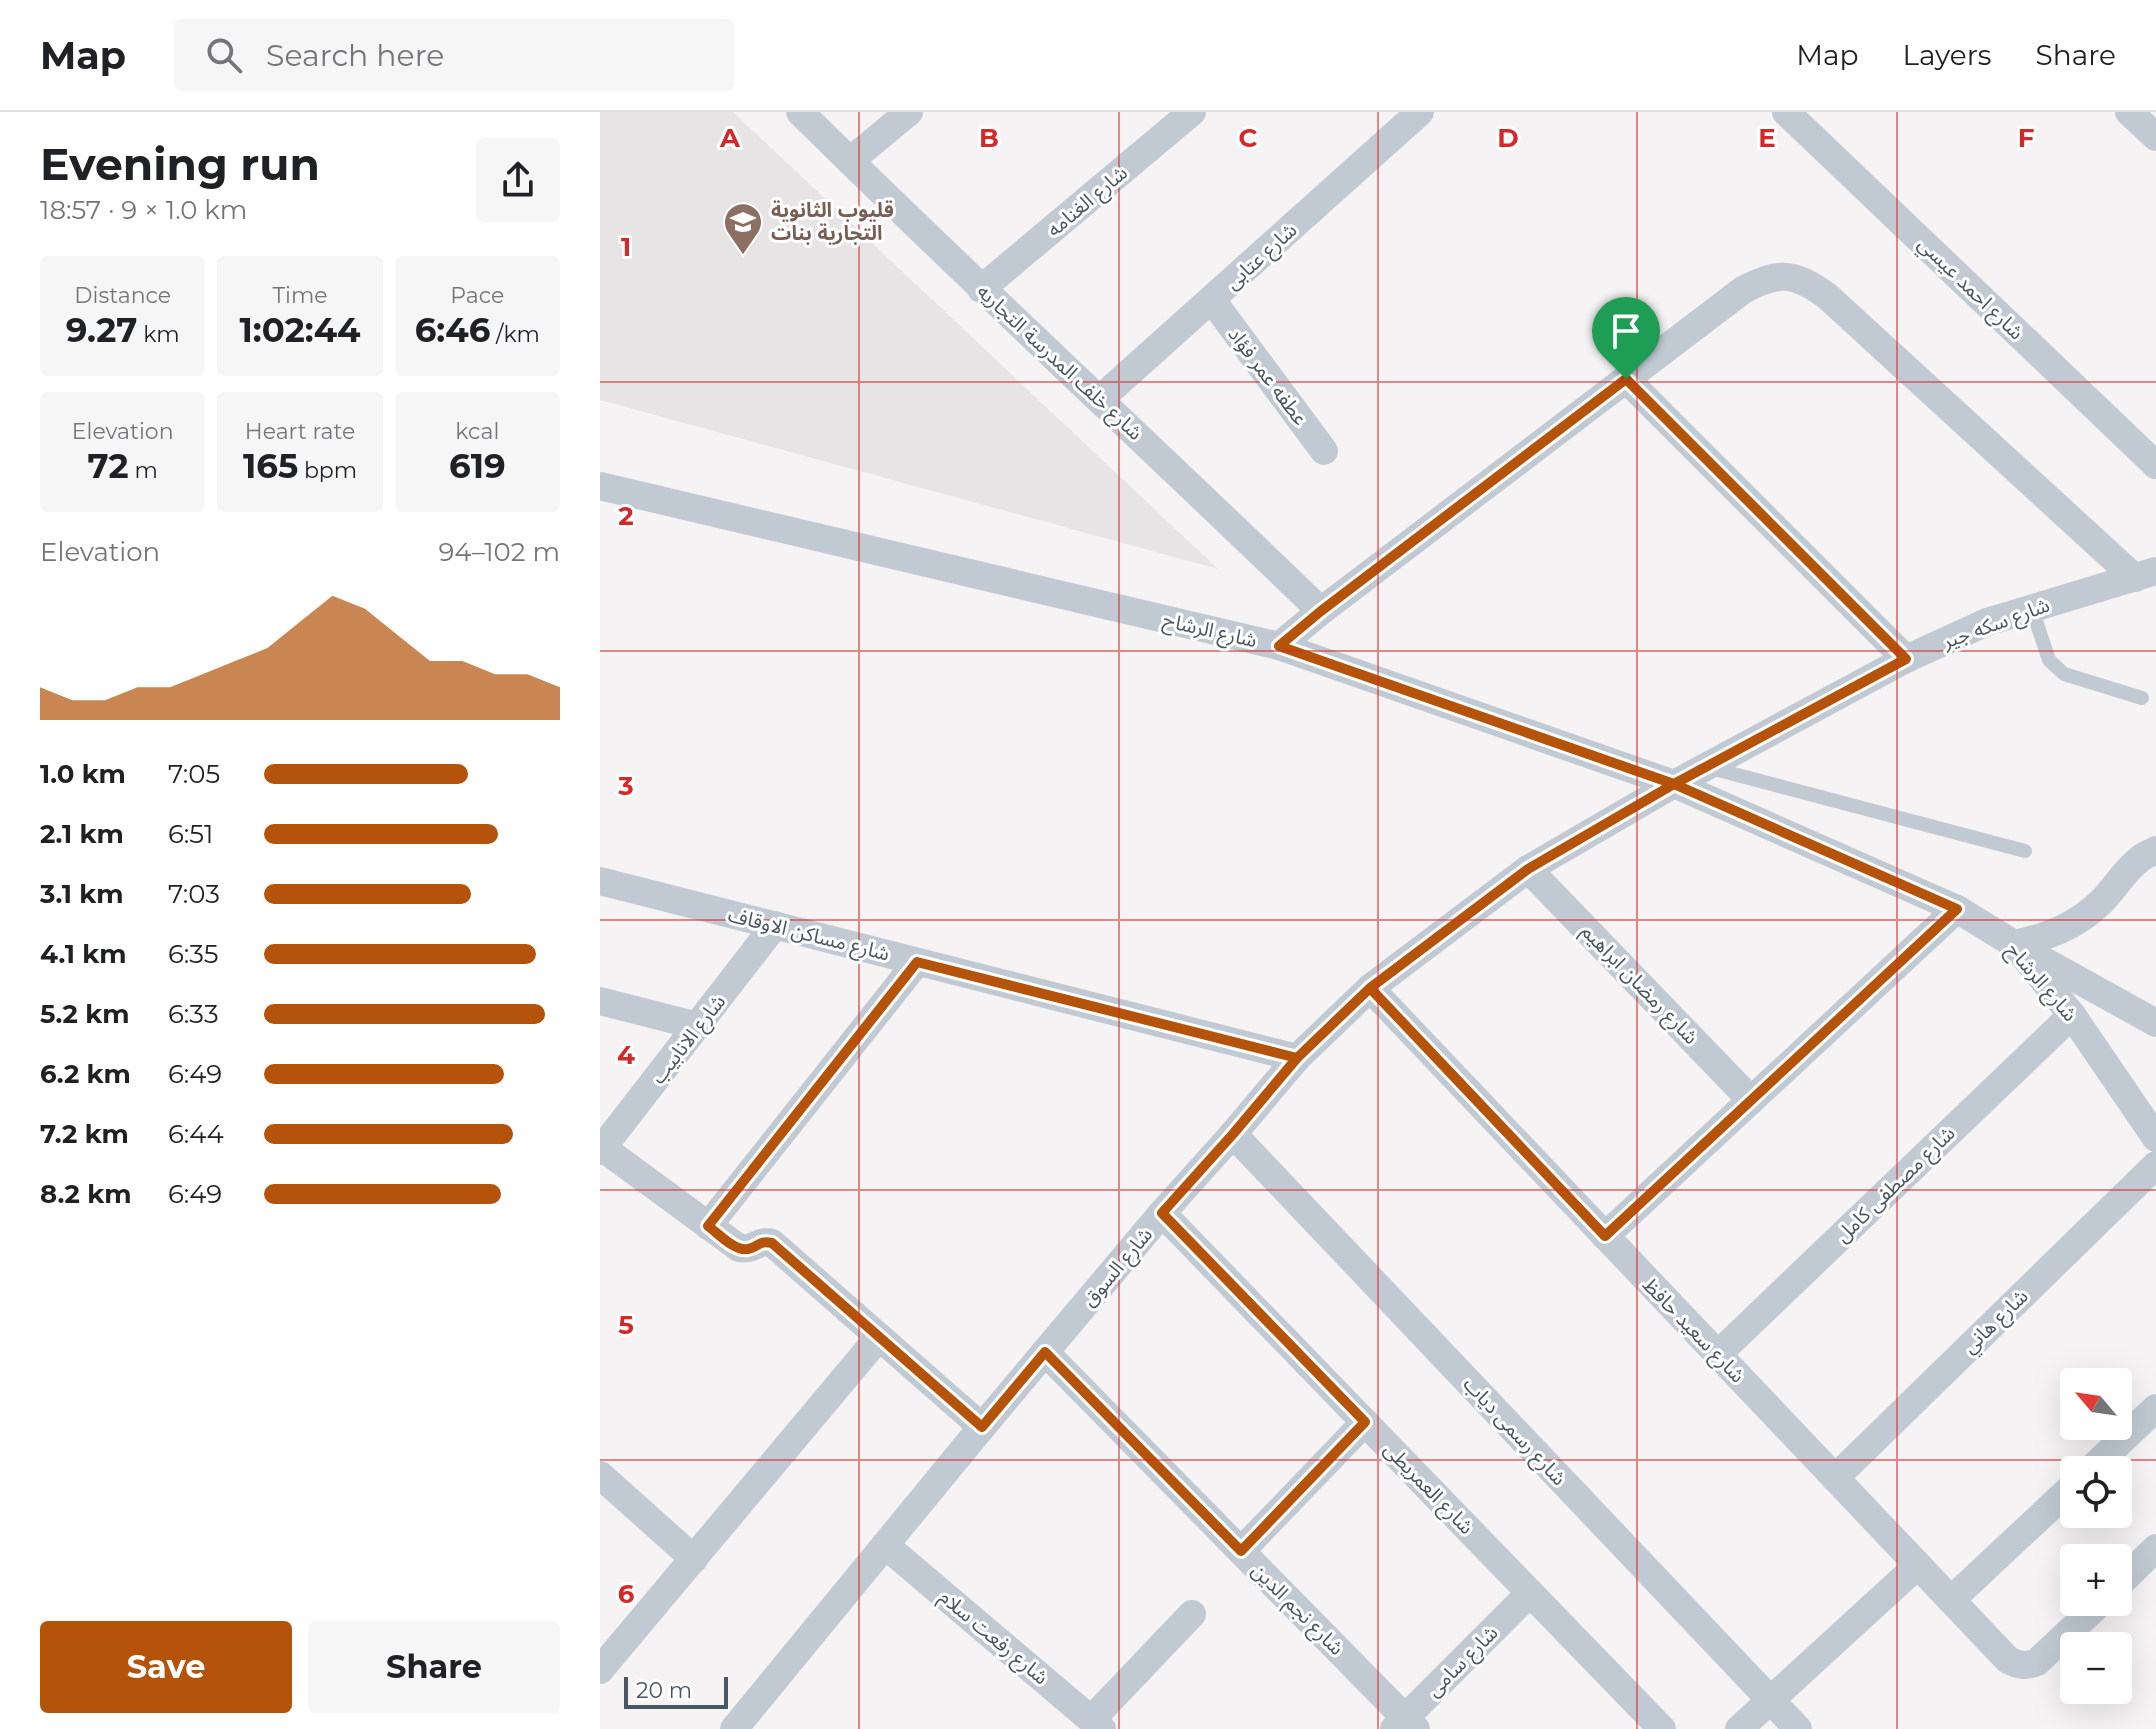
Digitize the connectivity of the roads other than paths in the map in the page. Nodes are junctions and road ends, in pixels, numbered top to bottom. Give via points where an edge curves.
1 (800, 112) edge
2 (909, 112) edge
3 (1192, 112) edge
4 (1420, 112) edge
5 (1786, 112) edge
6 (2129, 112) edge
7 (2156, 137) edge
8 (850, 161) junction
9 (981, 289) junction
10 (1212, 300) junction
11 (1626, 379) junction
12 (1100, 399) junction
13 (1324, 451) dead end
14 (2156, 465) edge
15 (600, 486) edge
16 (2146, 574) edge
17 (2032, 609) junction
18 (1321, 611) junction
19 (1279, 646) junction
20 (1906, 659) junction
21 (2142, 698) dead end
22 (1707, 767) junction
23 (1674, 784) junction
24 (2156, 850) edge
25 (2025, 851) dead end
26 (1528, 869) junction
27 (600, 881) edge
28 (1957, 909) junction
29 (775, 925) junction
30 (2014, 944) junction
31 (917, 962) junction
32 (1370, 988) junction
33 (600, 1001) edge
34 (2072, 1015) junction
35 (2156, 1023) edge
36 (698, 1026) junction
37 (1297, 1058) junction
38 (1751, 1100) junction
39 (1233, 1134) junction
40 (2156, 1138) edge
41 (601, 1150) edge
42 (2156, 1165) edge
43 (1162, 1213) junction
44 (708, 1226) junction
45 (1605, 1236) junction
46 (879, 1337) junction
47 (1045, 1352) junction
48 (1718, 1354) junction
49 (2156, 1408) edge
50 (1365, 1422) junction
51 (982, 1427) junction
52 (2105, 1456) edge
53 (600, 1475) edge
54 (1835, 1478) junction
55 (2060, 1498) edge
56 (885, 1545) junction
57 (2156, 1548) edge
58 (1241, 1551) junction
59 (694, 1559) junction
60 (1918, 1565) junction
61 (2132, 1571) edge
62 (1530, 1593) junction
63 (1951, 1600) junction
64 (1192, 1614) dead end
65 (2086, 1616) edge
66 (600, 1670) edge
67 (1771, 1700) junction
68 (1097, 1724) edge
69 (1405, 1725) edge
70 (734, 1729) edge
71 (1662, 1729) edge
72 (1739, 1729) edge
73 (1798, 1729) edge

1 - 8 street, شارع خلف المدرسة التجاريه
2 - 8 street
3 - 9 street, شارع الغنامه
4 - 10 street, شارع عتابى
5 - 14 street, شارع احمد عيسي
6 - 7 street
8 - 9 street, شارع خلف المدرسة التجاريه
9 - 12 street, شارع خلف المدرسة التجاريه
10 - 12 street, شارع عتابى
10 - 13 street, عطفه عمر فؤاد
11 - 16 street via 1743,290 1790,276 1808,282
11 - 18 street
11 - 20 street
12 - 18 street, شارع خلف المدرسة التجاريه
15 - 19 street, شارع الرشاح
16 - 17 street, شارع سكه جير
17 - 20 street, شارع سكه جير via 1987,622
17 - 21 lane via 2056,668
18 - 19 street
19 - 23 street, شارع الرشاح
20 - 22 street, شارع سكه جير
22 - 23 street, شارع سكه جير
22 - 25 lane
23 - 26 street, شارع السوق
23 - 28 street, شارع الرشاح
24 - 30 street via 2139,859 2084,917 2062,930
26 - 32 street, شارع السوق
26 - 38 street, شارع رمضان ابراهيم
27 - 29 street, شارع مساكن الاوقاف
28 - 30 street, شارع الرشاح
28 - 38 street
29 - 31 street, شارع مساكن الاوقاف
29 - 36 street, شارع الانابيب
30 - 34 street, شارع الرشاح
30 - 35 street
31 - 37 street, شارع مساكن الاوقاف
31 - 44 street
32 - 37 street, شارع السوق
32 - 45 street, شارع سعيد حافظ
33 - 36 street
34 - 40 street, شارع الرشاح
34 - 48 street, شارع مصطفى كامل
36 - 41 street, شارع الانابيب
37 - 39 street, شارع السوق
38 - 45 street
39 - 43 street, شارع السوق
39 - 67 street, شارع رسمى دياب
41 - 44 street
42 - 54 street, شارع هاني
43 - 47 street, شارع السوق
43 - 50 street, شارع العمريطى
44 - 46 street via 739,1248 772,1243
45 - 48 street, شارع سعيد حافظ
46 - 51 street
46 - 59 street
47 - 51 street, شارع السوق
47 - 58 street, شارع نجم الدين
48 - 54 street, شارع سعيد حافظ
49 - 52 street
50 - 58 street
50 - 62 street, شارع العمريطى
51 - 56 street, شارع السوق
53 - 59 street
54 - 60 street, شارع سعيد حافظ
55 - 63 street
56 - 68 street, شارع رفعت سلام
56 - 70 street, شارع السوق
57 - 61 street
58 - 69 street, شارع نجم الدين
59 - 66 street
60 - 63 street, شارع سعيد حافظ
60 - 67 street
62 - 69 street, شارع سامى
62 - 71 street, شارع العمريطى
63 - 65 street, شارع سعيد حافظ via 2008,1660 2022,1665 2043,1657
64 - 68 street
67 - 72 street
67 - 73 street, شارع رسمى دياب

